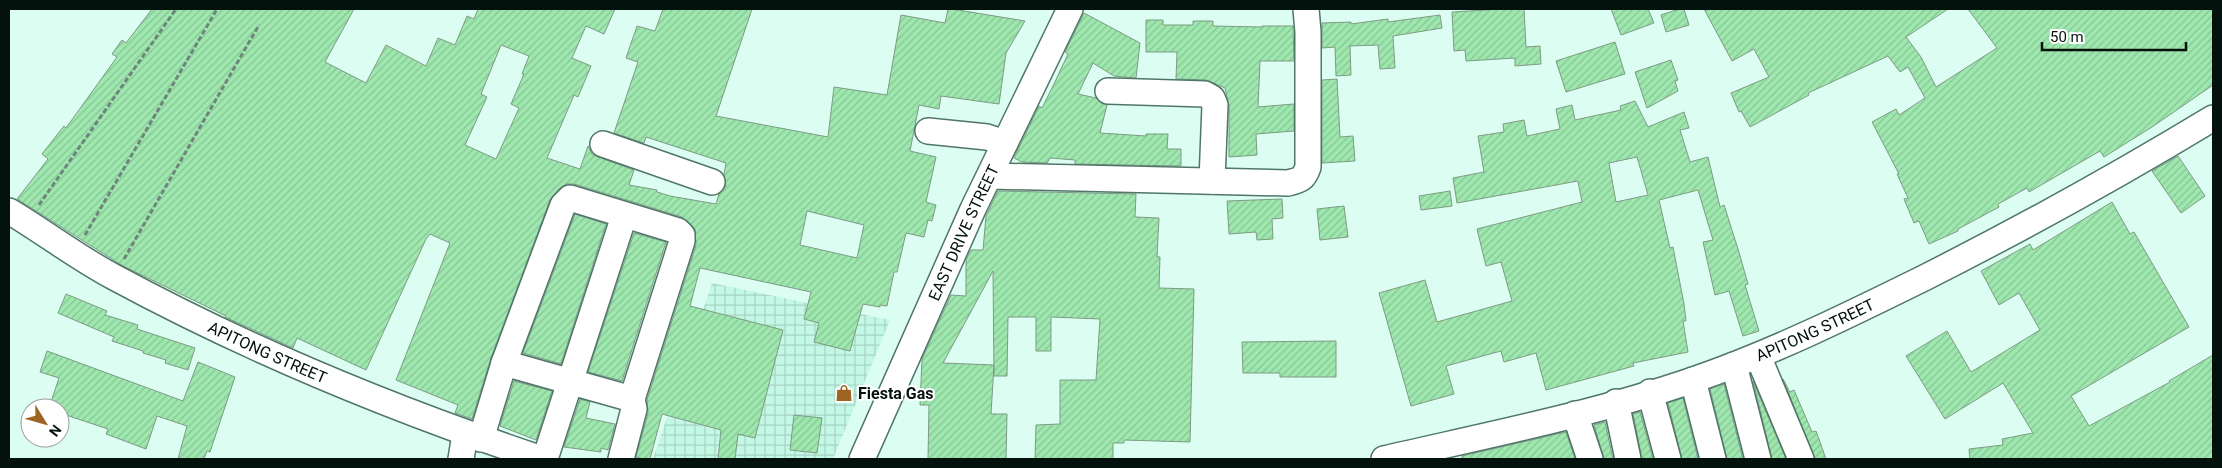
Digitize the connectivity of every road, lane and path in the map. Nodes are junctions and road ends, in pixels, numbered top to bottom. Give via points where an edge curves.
1 (176, 9) edge
2 (217, 9) edge
3 (1070, 9) edge
4 (1306, 9) edge
5 (259, 25) dead end
6 (1108, 91) dead end
7 (2213, 118) edge
8 (928, 130) dead end
9 (603, 144) dead end
10 (1005, 144) junction
11 (990, 176) junction
12 (1212, 181) junction
13 (712, 182) dead end
14 (18, 216) edge
15 (624, 216) junction
16 (75, 253) junction
17 (113, 277) junction
18 (1758, 356) junction
19 (504, 363) junction
20 (1734, 365) junction
21 (1693, 380) junction
22 (569, 381) junction
23 (1650, 392) junction
24 (632, 399) junction
25 (1616, 402) junction
26 (1575, 414) junction
27 (473, 436) junction
28 (461, 459) edge
29 (543, 459) edge
30 (621, 459) edge
31 (862, 459) edge
32 (1384, 459) edge
33 (1590, 459) edge
34 (1628, 459) edge
35 (1668, 459) edge
36 (1712, 459) edge
37 (1758, 459) edge
38 (1801, 459) edge

1 - 14 path
2 - 16 path
3 - 10 street, EAST DRIVE STREET
4 - 12 street via 1308,167 1305,176 1288,183
5 - 17 path
6 - 12 street via 1205,94 1212,98 1215,105
7 - 18 street, APITONG STREET via 2066,204 1859,310
8 - 10 street via 987,137
9 - 13 street
10 - 11 street, EAST DRIVE STREET
11 - 12 street
11 - 31 street, EAST DRIVE STREET
14 - 16 street, APITONG STREET
15 - 19 street via 570,198 566,201
15 - 22 street
15 - 24 street via 678,231 682,235
16 - 17 street, APITONG STREET
17 - 27 street, APITONG STREET via 259,350
18 - 20 street, APITONG STREET
18 - 38 street
19 - 22 street
19 - 27 street
20 - 21 street, APITONG STREET
20 - 37 street
21 - 23 street, APITONG STREET
21 - 36 street
22 - 24 street
22 - 29 street
23 - 25 street, APITONG STREET
23 - 35 street
24 - 30 street via 634,410
25 - 26 street, APITONG STREET
25 - 34 street
26 - 32 street, APITONG STREET
26 - 33 street
27 - 28 street
27 - 29 street, APITONG STREET

